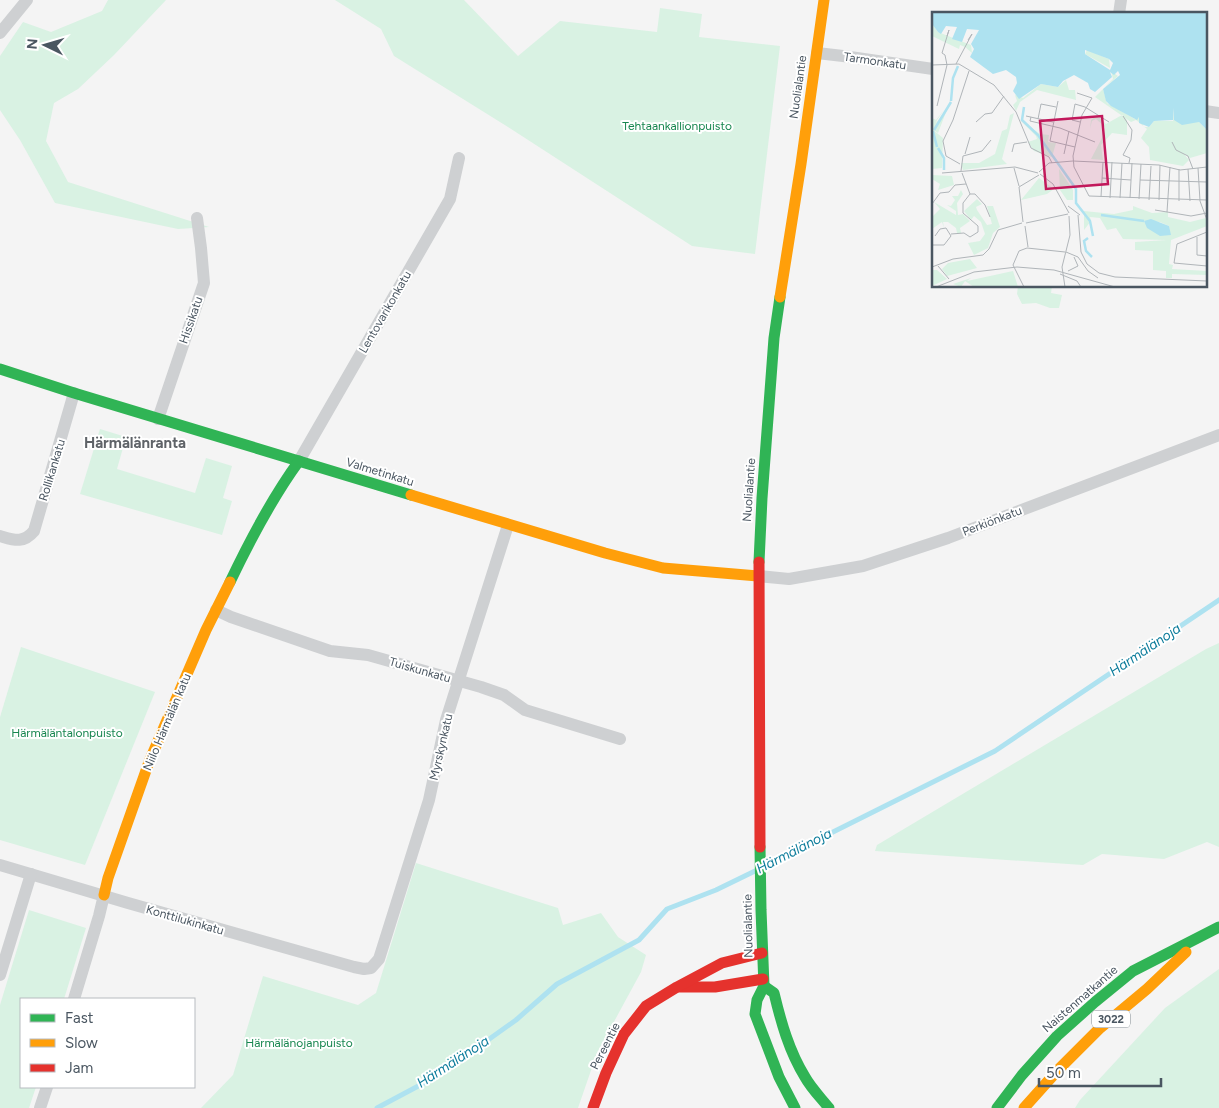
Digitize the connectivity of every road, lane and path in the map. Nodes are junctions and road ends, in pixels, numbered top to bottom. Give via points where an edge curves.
1 (27, 0) edge
2 (824, 0) edge
3 (0, 33) edge
4 (817, 53) junction
5 (932, 69) edge
6 (1206, 111) edge
7 (1219, 113) edge
8 (459, 158) dead end
9 (198, 218) dead end
10 (0, 369) edge
11 (74, 393) junction
12 (158, 419) junction
13 (1219, 435) edge
14 (298, 461) junction
15 (508, 525) junction
16 (0, 536) edge
17 (758, 576) junction
18 (216, 610) junction
19 (459, 682) junction
20 (620, 739) dead end
21 (0, 864) edge
22 (31, 874) junction
23 (104, 895) junction
24 (1219, 927) edge
25 (1202, 936) junction
26 (762, 953) junction
27 (372, 968) joint
28 (0, 975) edge
29 (764, 983) junction
30 (677, 987) junction
31 (74, 998) edge
32 (47, 1088) edge
33 (40, 1108) edge
34 (593, 1108) edge
35 (795, 1108) edge
36 (829, 1108) edge
37 (997, 1108) edge
38 (1024, 1108) edge

1 - 3 street
2 - 4 street, Nuolialantie
4 - 5 street, Tarmonkatu
4 - 17 street, Nuolialantie via 774,338
6 - 7 street
8 - 14 street, Lentovarikonkatu via 450,199
9 - 12 street, Hissikatu via 204,284
10 - 11 street, Valmetinkatu
11 - 12 street, Valmetinkatu
11 - 16 street, Rollikankatu via 34,531 21,540
12 - 14 street, Valmetinkatu
13 - 17 street, Perkiönkatu via 948,538 863,566 789,578
14 - 15 street, Valmetinkatu
14 - 18 street, Niilo Härmälän katu via 250,540
15 - 17 street, Valmetinkatu via 663,568
15 - 19 street, Myrskynkatu
17 - 26 street, Nuolialantie
18 - 19 street, Tuiskunkatu via 330,651 368,655
18 - 23 street, Niilo Härmälän katu via 149,762
19 - 20 street, Tuiskunkatu via 504,695 526,710
19 - 27 street, Myrskynkatu via 446,720 429,800 379,959
21 - 22 street, Konttilukinkatu
22 - 23 street, Konttilukinkatu
22 - 28 street
23 - 27 street, Konttilukinkatu via 364,970
23 - 31 street, Niilo Härmälän katu
24 - 25 street, Naistenmatkantie / 3022
25 - 37 street, Naistenmatkantie / 3022 via 1133,972 1095,1002 1057,1036
25 - 38 street, Naistenmatkantie / 3022 via 1099,1029
26 - 29 street, Nuolialantie
26 - 30 street, Pereentie via 722,963
29 - 30 street
29 - 35 street, Nuolialantie via 755,1014 779,1077
29 - 36 street via 774,993 791,1050 814,1090
30 - 34 street, Pereentie via 646,1006 624,1034
32 - 33 street

